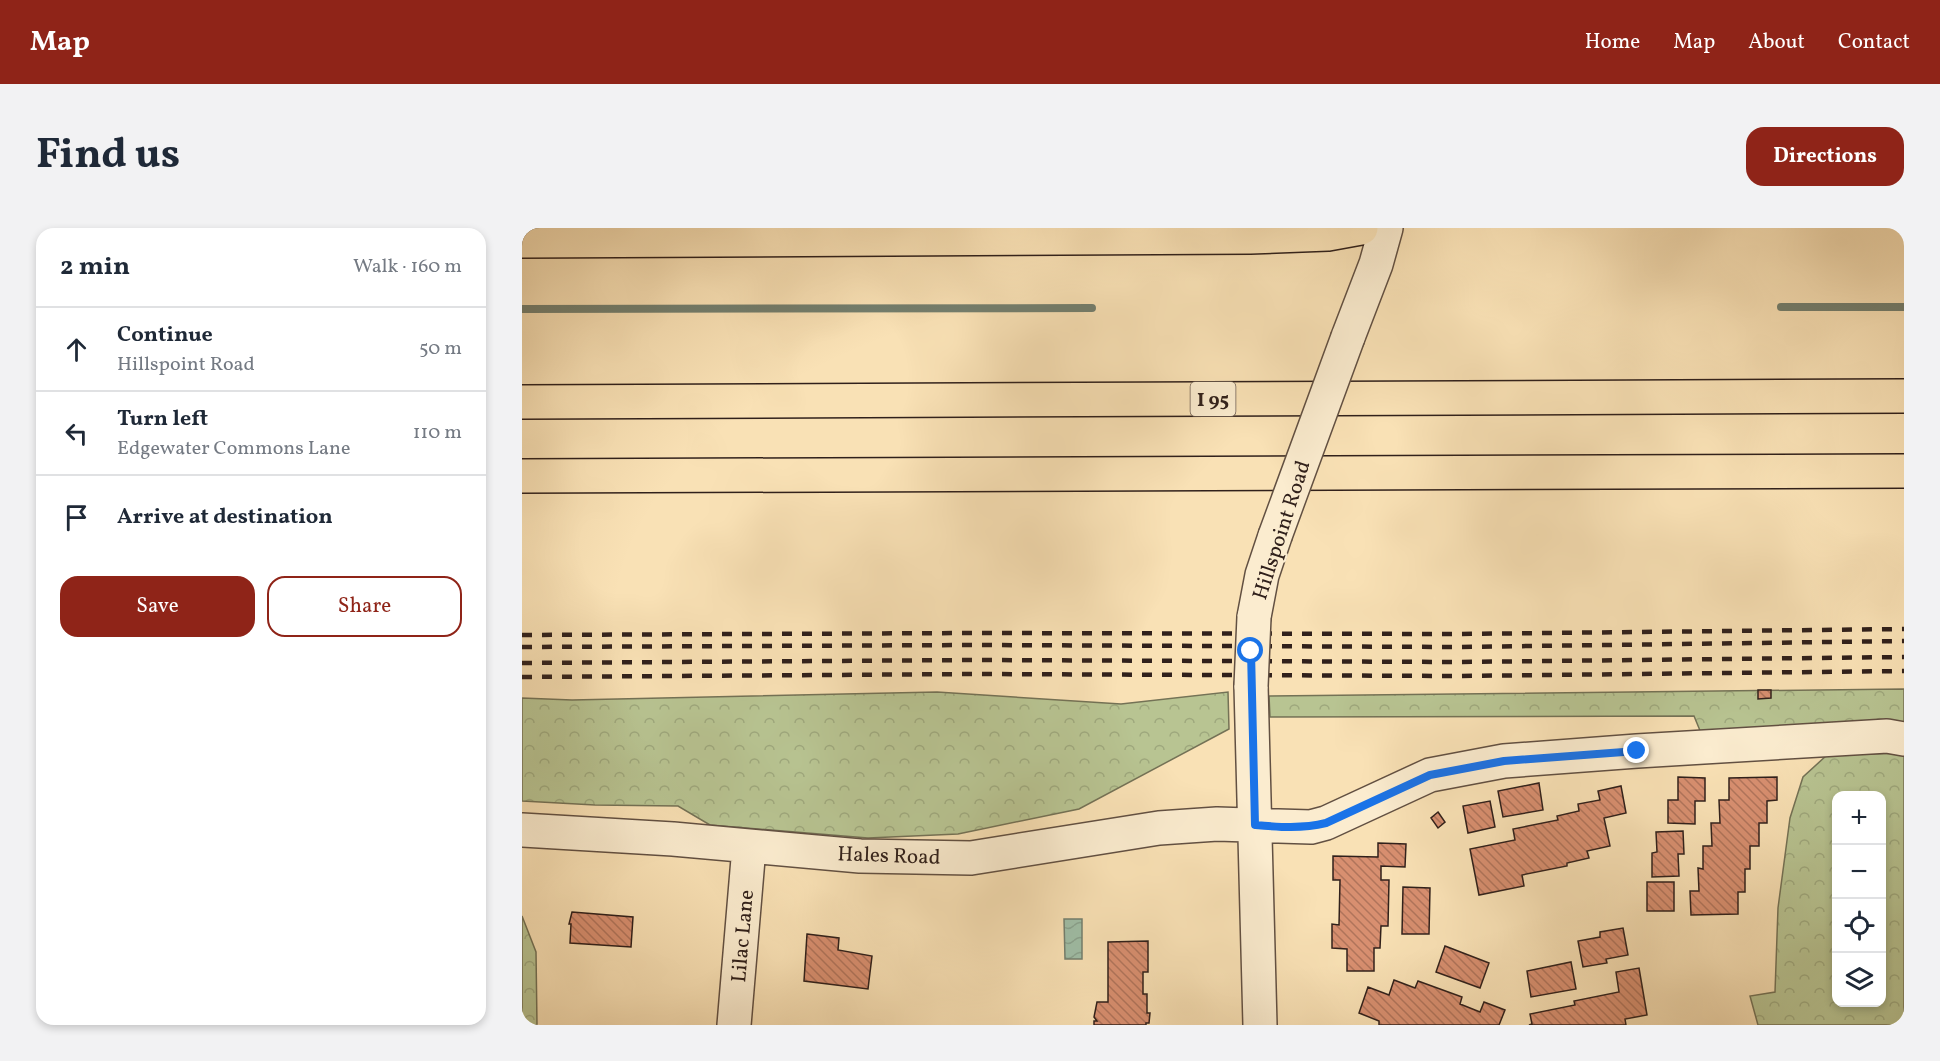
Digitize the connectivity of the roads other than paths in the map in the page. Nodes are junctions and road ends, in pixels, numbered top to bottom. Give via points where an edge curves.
1 (1361, 228) edge
2 (1386, 228) edge
3 (642, 234) edge
4 (522, 241) edge
5 (1904, 396) edge
6 (522, 402) edge
7 (1904, 471) edge
8 (522, 476) edge
9 (1904, 739) edge
10 (1255, 825) junction
11 (522, 830) edge
12 (749, 847) junction
13 (734, 1025) edge
14 (1260, 1025) edge

1 - 3 main road via 1328,234 1250,237
2 - 10 street, Hillspoint Road, bridge via 1262,575 1254,617 1251,686
3 - 4 main road
5 - 6 main road, I 95
7 - 8 main road
9 - 10 street, Hales Road via 1887,736 1504,761 1430,775 1311,827
10 - 12 street, Hales Road via 1159,828 971,858 860,856
10 - 14 street, Hillspoint Road
11 - 12 street, Hales Road
12 - 13 street, Lilac Lane

